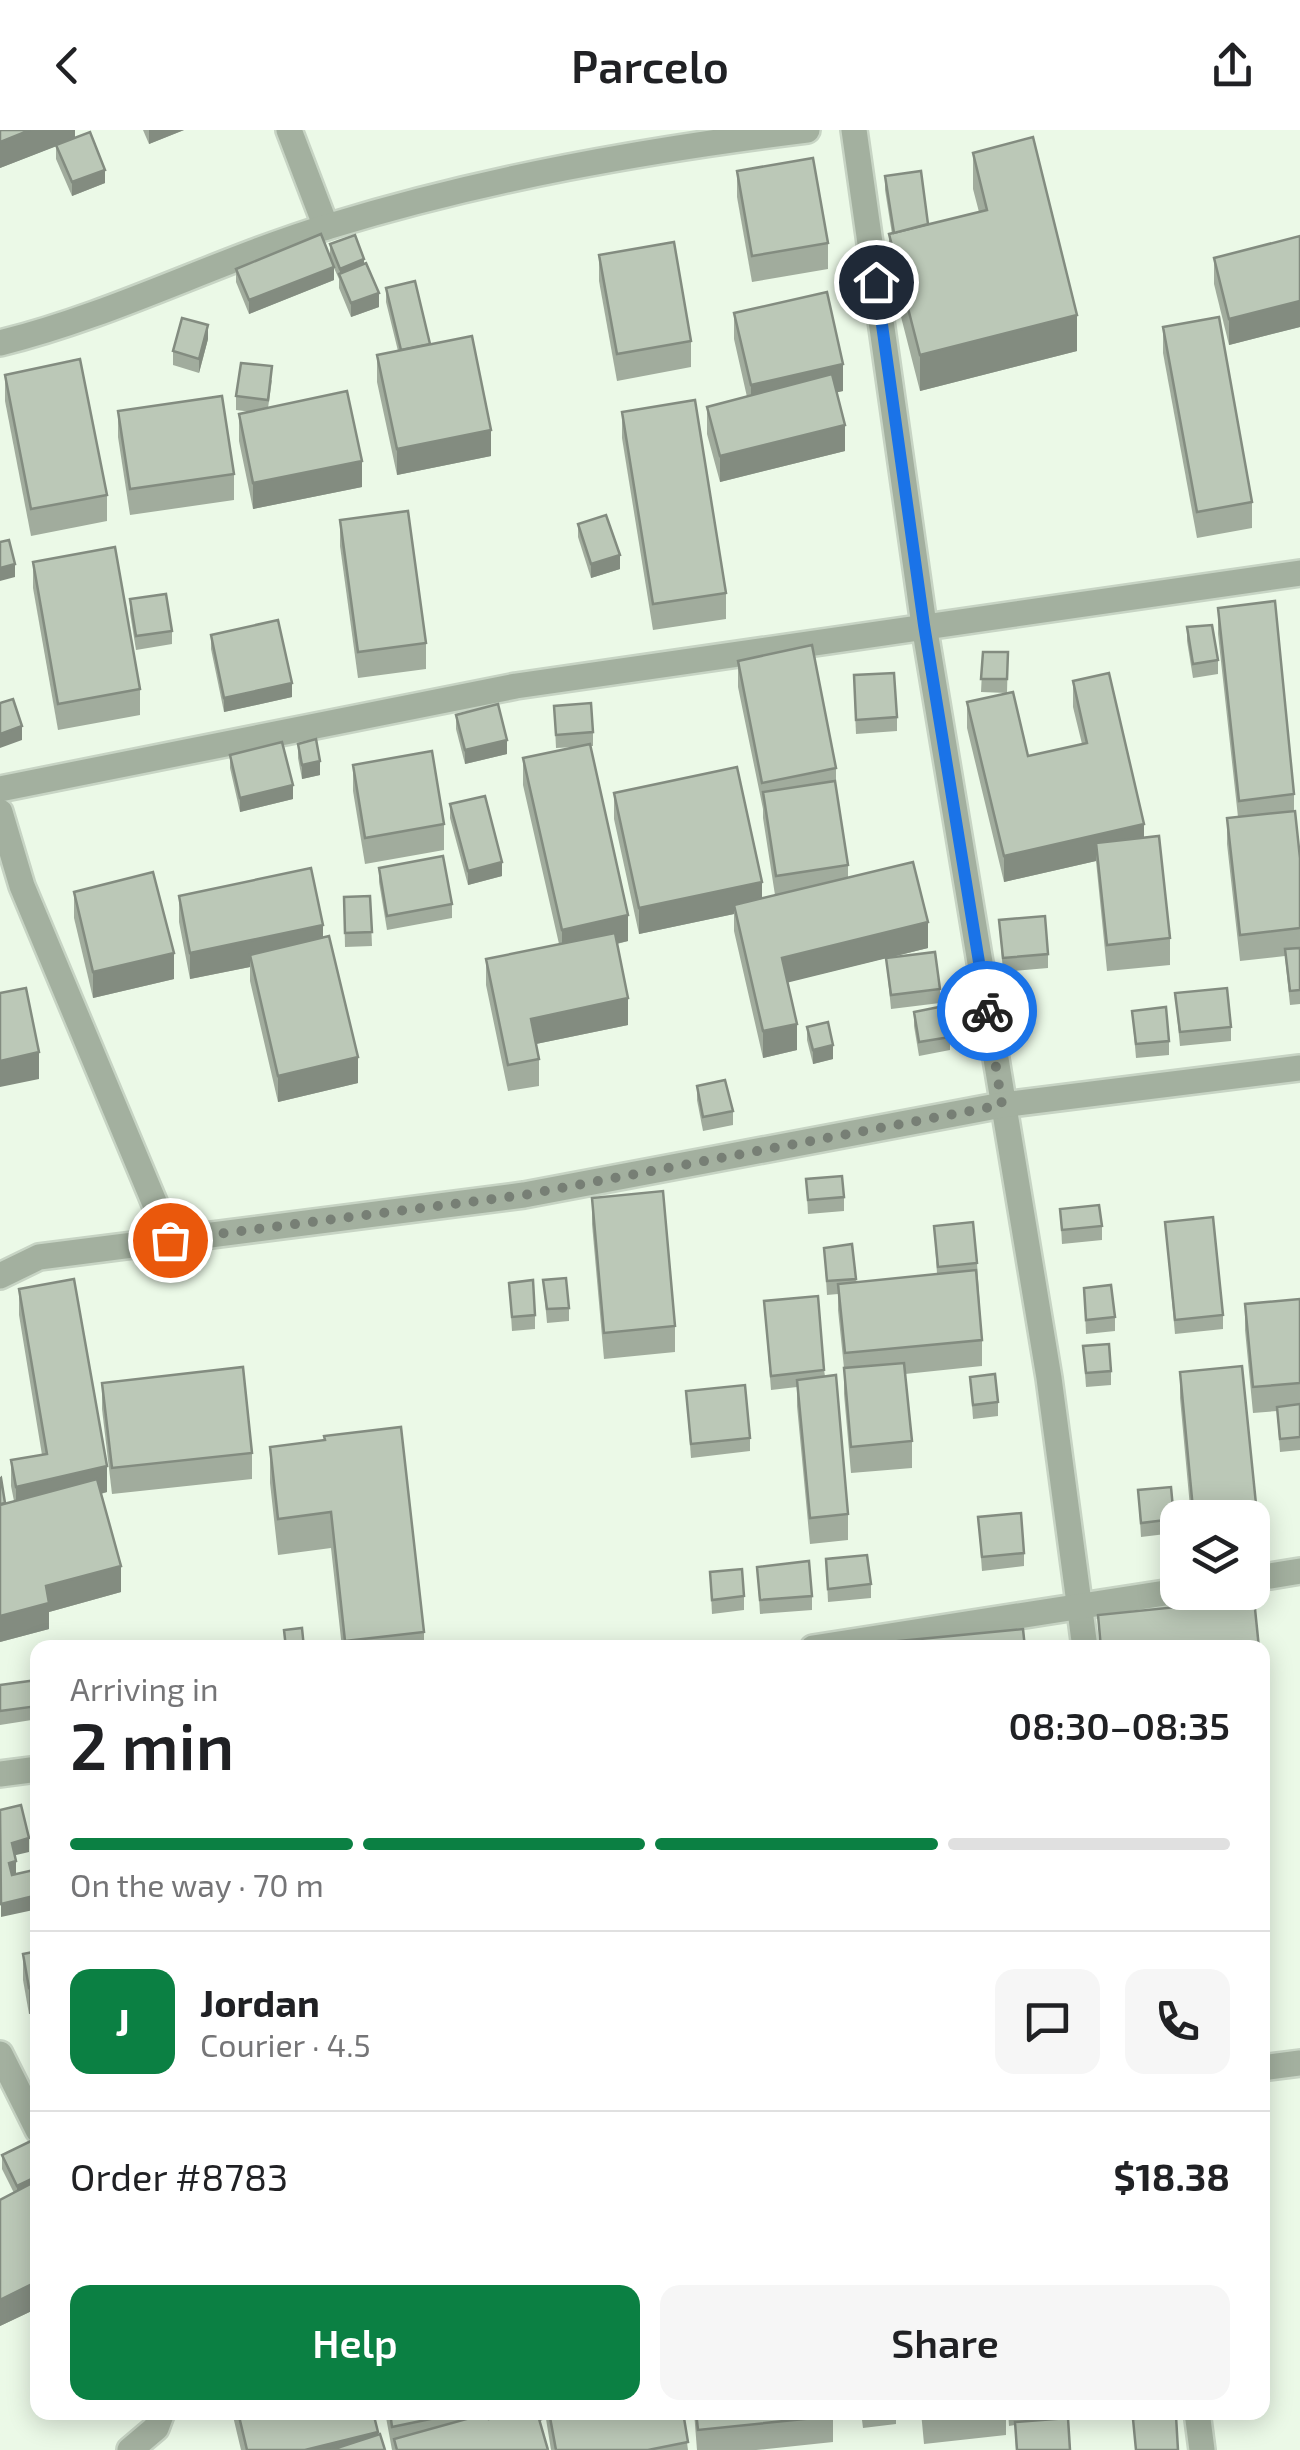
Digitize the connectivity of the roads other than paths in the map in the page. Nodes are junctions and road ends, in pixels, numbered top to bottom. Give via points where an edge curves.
1 (289, 130) edge
2 (807, 130) edge
3 (854, 130) edge
4 (326, 227) junction
5 (0, 343) edge
6 (1300, 573) edge
7 (924, 625) junction
8 (0, 789) edge
9 (0, 812) edge
10 (1300, 1068) edge
11 (1002, 1105) junction
12 (170, 1240) junction
13 (0, 1276) edge
14 (1300, 1572) edge
15 (1270, 1576) edge
16 (1160, 1593) edge
17 (1080, 1606) junction
18 (864, 1640) edge
19 (1085, 1640) edge
20 (30, 1769) edge
21 (0, 1774) edge
22 (0, 2054) edge
23 (1300, 2063) edge
24 (1270, 2067) edge
25 (30, 2114) edge
26 (159, 2420) edge
27 (1199, 2420) edge
28 (130, 2450) edge
29 (1202, 2450) edge

1 - 4 street
2 - 4 street via 497,180
3 - 7 street
4 - 5 street via 63,327
6 - 7 street
7 - 8 street via 516,686
7 - 11 street
9 - 12 street via 22,886
10 - 11 street
11 - 12 street via 524,1195
11 - 17 street
12 - 13 street via 38,1258
14 - 15 street
16 - 17 street
17 - 18 street
17 - 19 street
20 - 21 street
22 - 25 street
23 - 24 street
26 - 28 street
27 - 29 street

